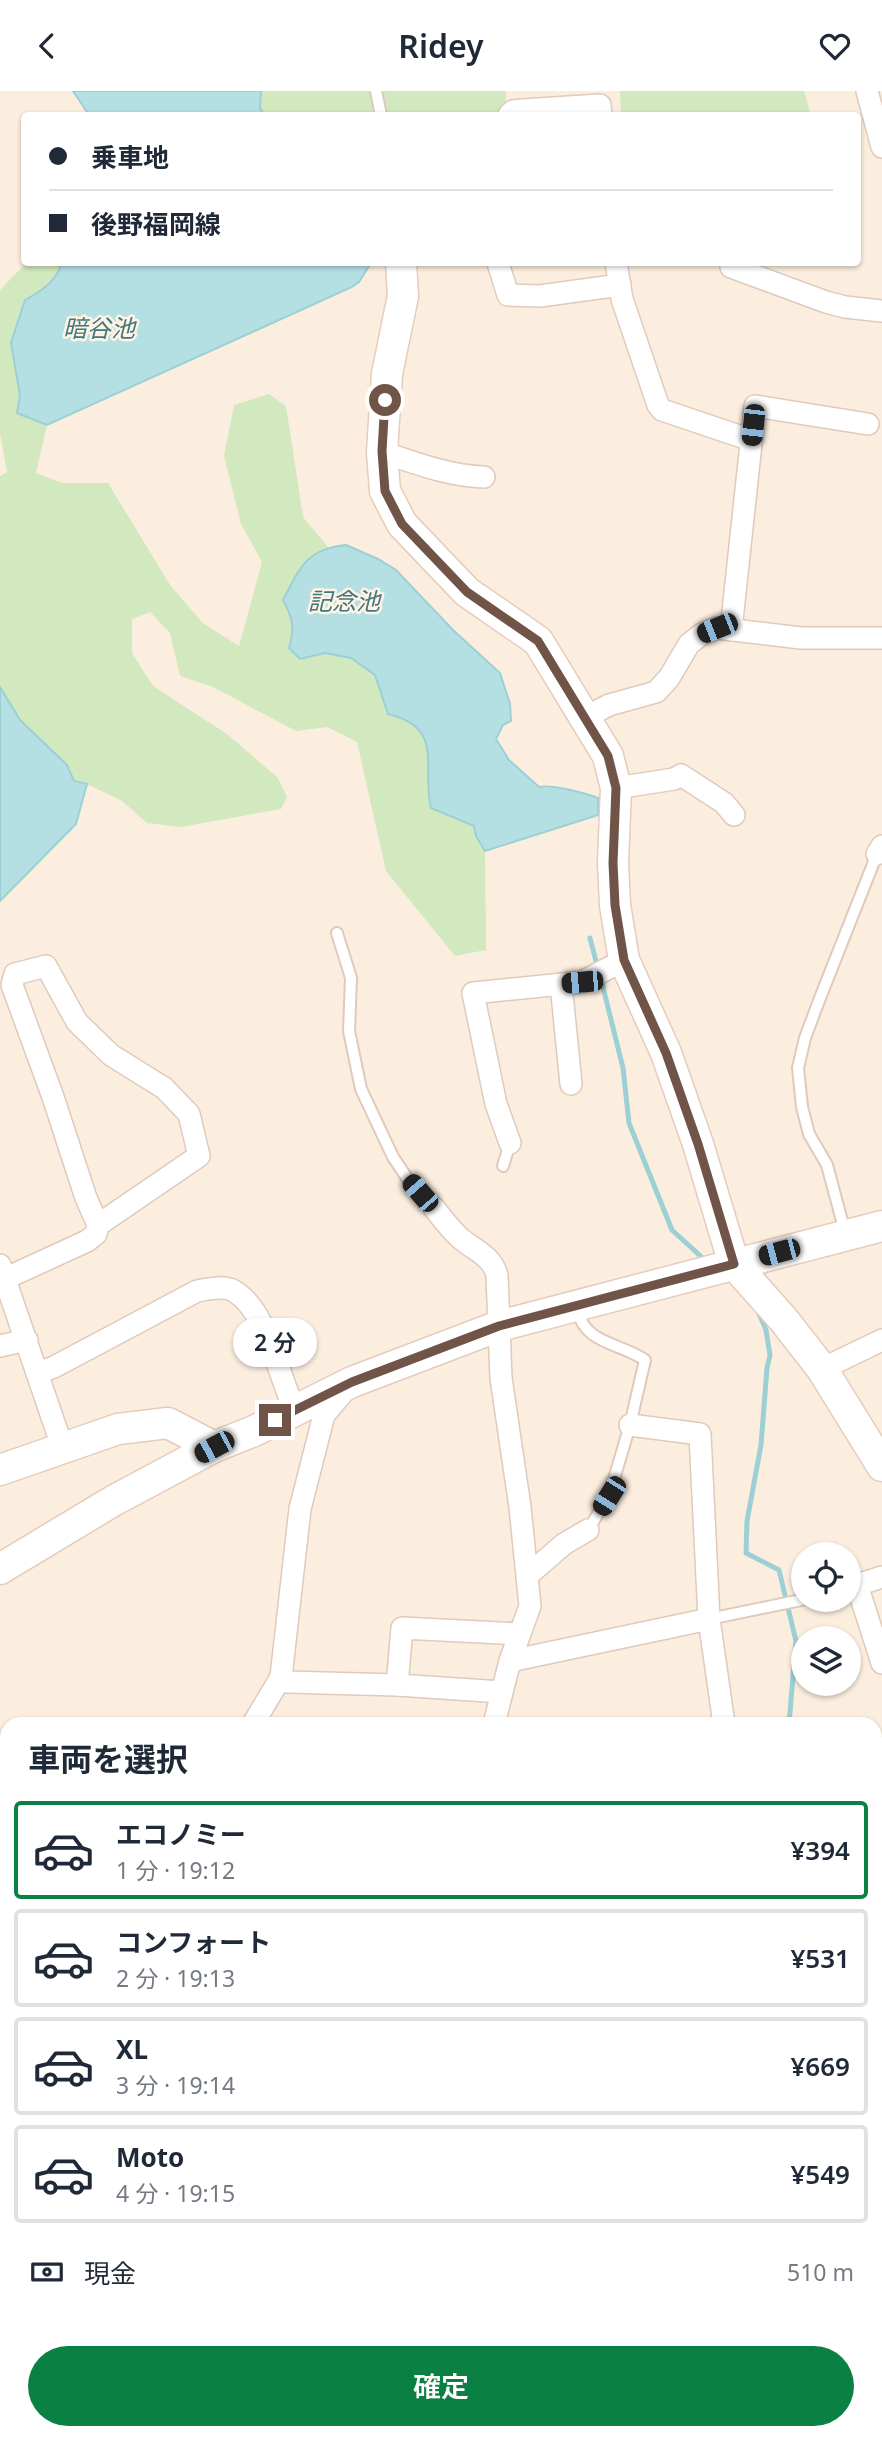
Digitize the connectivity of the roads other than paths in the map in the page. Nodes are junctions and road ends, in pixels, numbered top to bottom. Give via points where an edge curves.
1 (376, 91) edge
2 (867, 91) edge
3 (380, 112) edge
4 (512, 112) edge
5 (601, 112) edge
6 (882, 147) edge
7 (401, 266) edge
8 (499, 266) edge
9 (617, 266) edge
10 (731, 267) dead end
11 (620, 285) junction
12 (882, 311) edge
13 (868, 423) dead end
14 (751, 440) junction
15 (382, 451) junction
16 (484, 477) dead end
17 (731, 630) junction
18 (882, 638) edge
19 (586, 717) junction
20 (616, 788) junction
21 (734, 815) dead end
22 (880, 850) edge
23 (337, 933) dead end
24 (624, 960) junction
25 (561, 984) junction
26 (571, 1084) dead end
27 (510, 1143) joint
28 (503, 1166) dead end
29 (433, 1208) joint
30 (98, 1225) junction
31 (882, 1226) edge
32 (846, 1235) junction
33 (734, 1264) junction
34 (2, 1275) edge
35 (576, 1306) junction
36 (499, 1326) junction
37 (882, 1340) edge
38 (27, 1341) junction
39 (0, 1346) edge
40 (822, 1369) junction
41 (38, 1373) junction
42 (352, 1382) junction
43 (295, 1410) junction
44 (630, 1425) junction
45 (214, 1447) junction
46 (62, 1449) junction
47 (882, 1467) edge
48 (0, 1470) edge
49 (588, 1530) joint
50 (0, 1569) edge
51 (527, 1576) junction
52 (882, 1577) edge
53 (861, 1584) edge
54 (791, 1602) edge
55 (861, 1607) edge
56 (709, 1619) junction
57 (520, 1634) junction
58 (510, 1661) junction
59 (882, 1663) edge
60 (279, 1680) junction
61 (397, 1685) junction
62 (502, 1692) junction
63 (257, 1717) edge
64 (496, 1717) edge
65 (723, 1717) edge

1 - 3 lane
2 - 6 street
4 - 5 street via 600,105
7 - 15 street via 403,296 387,374
8 - 11 street via 508,295 540,296
9 - 11 street
10 - 12 street via 826,302
11 - 14 street via 662,410
13 - 14 street via 755,406
14 - 17 street
15 - 16 street via 436,470
15 - 19 street via 385,491 402,524 467,592 538,641
17 - 18 street via 801,638
17 - 19 street via 717,628 689,644 656,692 609,705
19 - 20 street via 608,756
20 - 21 street via 681,775 724,803
20 - 24 street via 613,863
22 - 32 lane via 820,998 798,1068 809,1134 830,1175
23 - 29 lane via 351,978 349,1031 361,1089 393,1157
24 - 25 street via 590,980
24 - 33 street via 666,1053
25 - 26 street
25 - 27 street via 472,993 496,1104
27 - 28 lane
29 - 36 street via 494,1265
30 - 30 street via 12,985 15,974 46,966 77,1022 111,1055 164,1088 189,1114 200,1156
30 - 34 street via 88,1241
31 - 32 street
32 - 33 street
33 - 35 street
33 - 40 street
34 - 38 street
35 - 36 street
35 - 44 lane via 588,1333 645,1360
36 - 42 street
36 - 51 street via 501,1378
37 - 40 street
38 - 39 street
38 - 41 street
40 - 47 street
41 - 43 street via 197,1290 233,1290 254,1308
41 - 46 street
42 - 43 street
42 - 60 street via 324,1415 300,1509
43 - 45 street
44 - 49 lane via 609,1496
44 - 56 street via 699,1434
45 - 46 street via 168,1423 118,1429
45 - 50 street
46 - 48 street
49 - 51 street
51 - 57 street via 530,1606
52 - 53 street
54 - 56 lane
55 - 59 street
56 - 58 street
56 - 65 street
57 - 58 street
57 - 61 street via 402,1628
58 - 62 street
60 - 61 street
60 - 63 street
61 - 62 street
62 - 64 street

